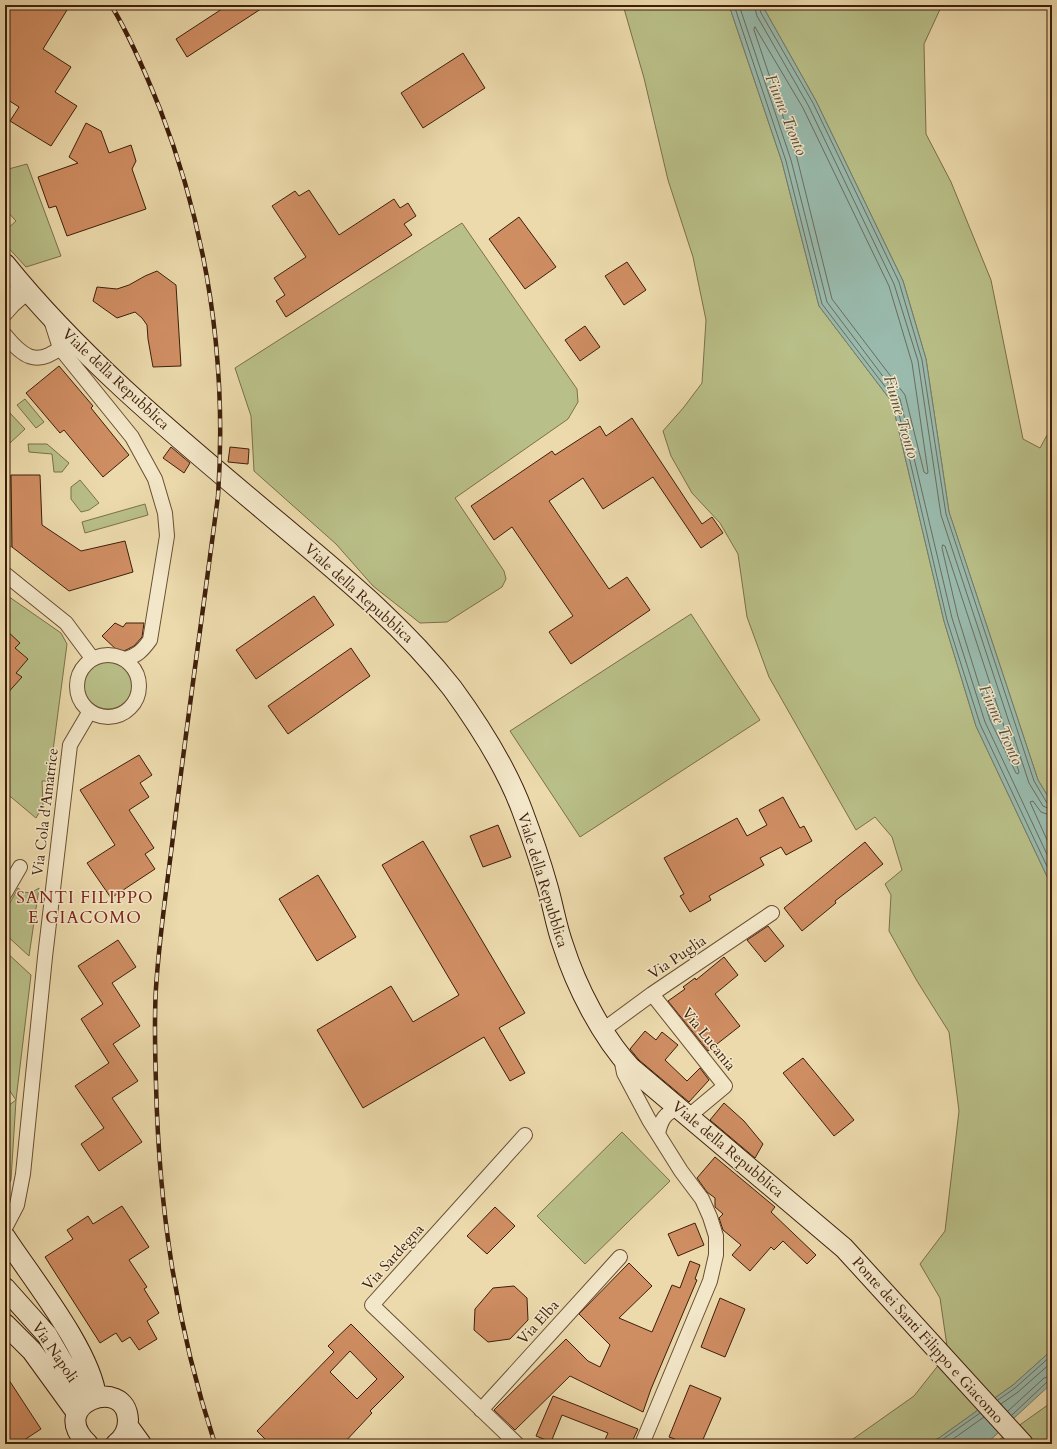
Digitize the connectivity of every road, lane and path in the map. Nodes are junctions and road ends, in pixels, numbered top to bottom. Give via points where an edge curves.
1 (5, 265) edge
2 (28, 292) junction
3 (5, 294) edge
4 (5, 314) edge
5 (50, 315) junction
6 (5, 335) edge
7 (60, 348) junction
8 (5, 574) edge
9 (92, 658) junction
10 (125, 659) junction
11 (90, 711) junction
12 (20, 868) dead end
13 (5, 893) edge
14 (772, 913) dead end
15 (652, 994) junction
16 (603, 1030) junction
17 (621, 1058) junction
18 (684, 1112) junction
19 (658, 1134) junction
20 (525, 1135) dead end
21 (5, 1228) edge
22 (5, 1237) edge
23 (832, 1238) joint
24 (620, 1257) dead end
25 (35, 1282) junction
26 (11, 1293) edge
27 (5, 1324) edge
28 (94, 1402) junction
29 (480, 1410) junction
30 (128, 1426) junction
31 (80, 1442) edge
32 (116, 1444) edge
33 (141, 1444) edge
34 (517, 1444) edge
35 (642, 1444) edge
36 (1022, 1444) edge

1 - 2 street, Viale della Repubblica
2 - 3 street
2 - 4 street
2 - 5 street, Viale della Repubblica
5 - 7 street
5 - 16 street, Viale della Repubblica via 86,354 147,409 378,607 420,649 452,689 495,754 522,808 547,882 562,944 574,975
6 - 7 street via 15,347 31,357 43,359
7 - 10 street via 132,437 155,479 165,513 167,536 150,640 142,652
8 - 9 street via 66,623
9 - 10 street via 103,654
9 - 11 street via 85,664 77,679 78,697
10 - 11 street via 137,672 139,681 134,703 124,713 116,716 102,716
11 - 21 street, Via Cola d'Amatrice via 70,745 24,1174 17,1205
12 - 13 street
14 - 15 street, Via Puglia
15 - 16 street, Via Puglia
15 - 18 street, Via Lucania via 726,1086
16 - 17 street, Viale della Repubblica
17 - 18 street, Viale della Repubblica
17 - 19 street via 624,1073
18 - 19 street via 666,1114
18 - 23 street, Viale della Repubblica
19 - 35 street via 702,1199 716,1236 716,1255 710,1282
20 - 29 street, Via Sardegna via 372,1305
22 - 25 street
23 - 36 street, Ponte dei Santi Filippo e Giacomo via 855,1259
24 - 29 street, Via Elba
25 - 26 street via 30,1293 24,1297
25 - 28 street via 66,1328 95,1357 107,1379
26 - 28 street, Via Napoli via 47,1335 72,1378
27 - 28 street, Via Napoli via 32,1351
28 - 30 street via 123,1406 128,1417
28 - 31 street via 76,1424
29 - 34 street, Via Sardegna
30 - 32 street
30 - 33 street

